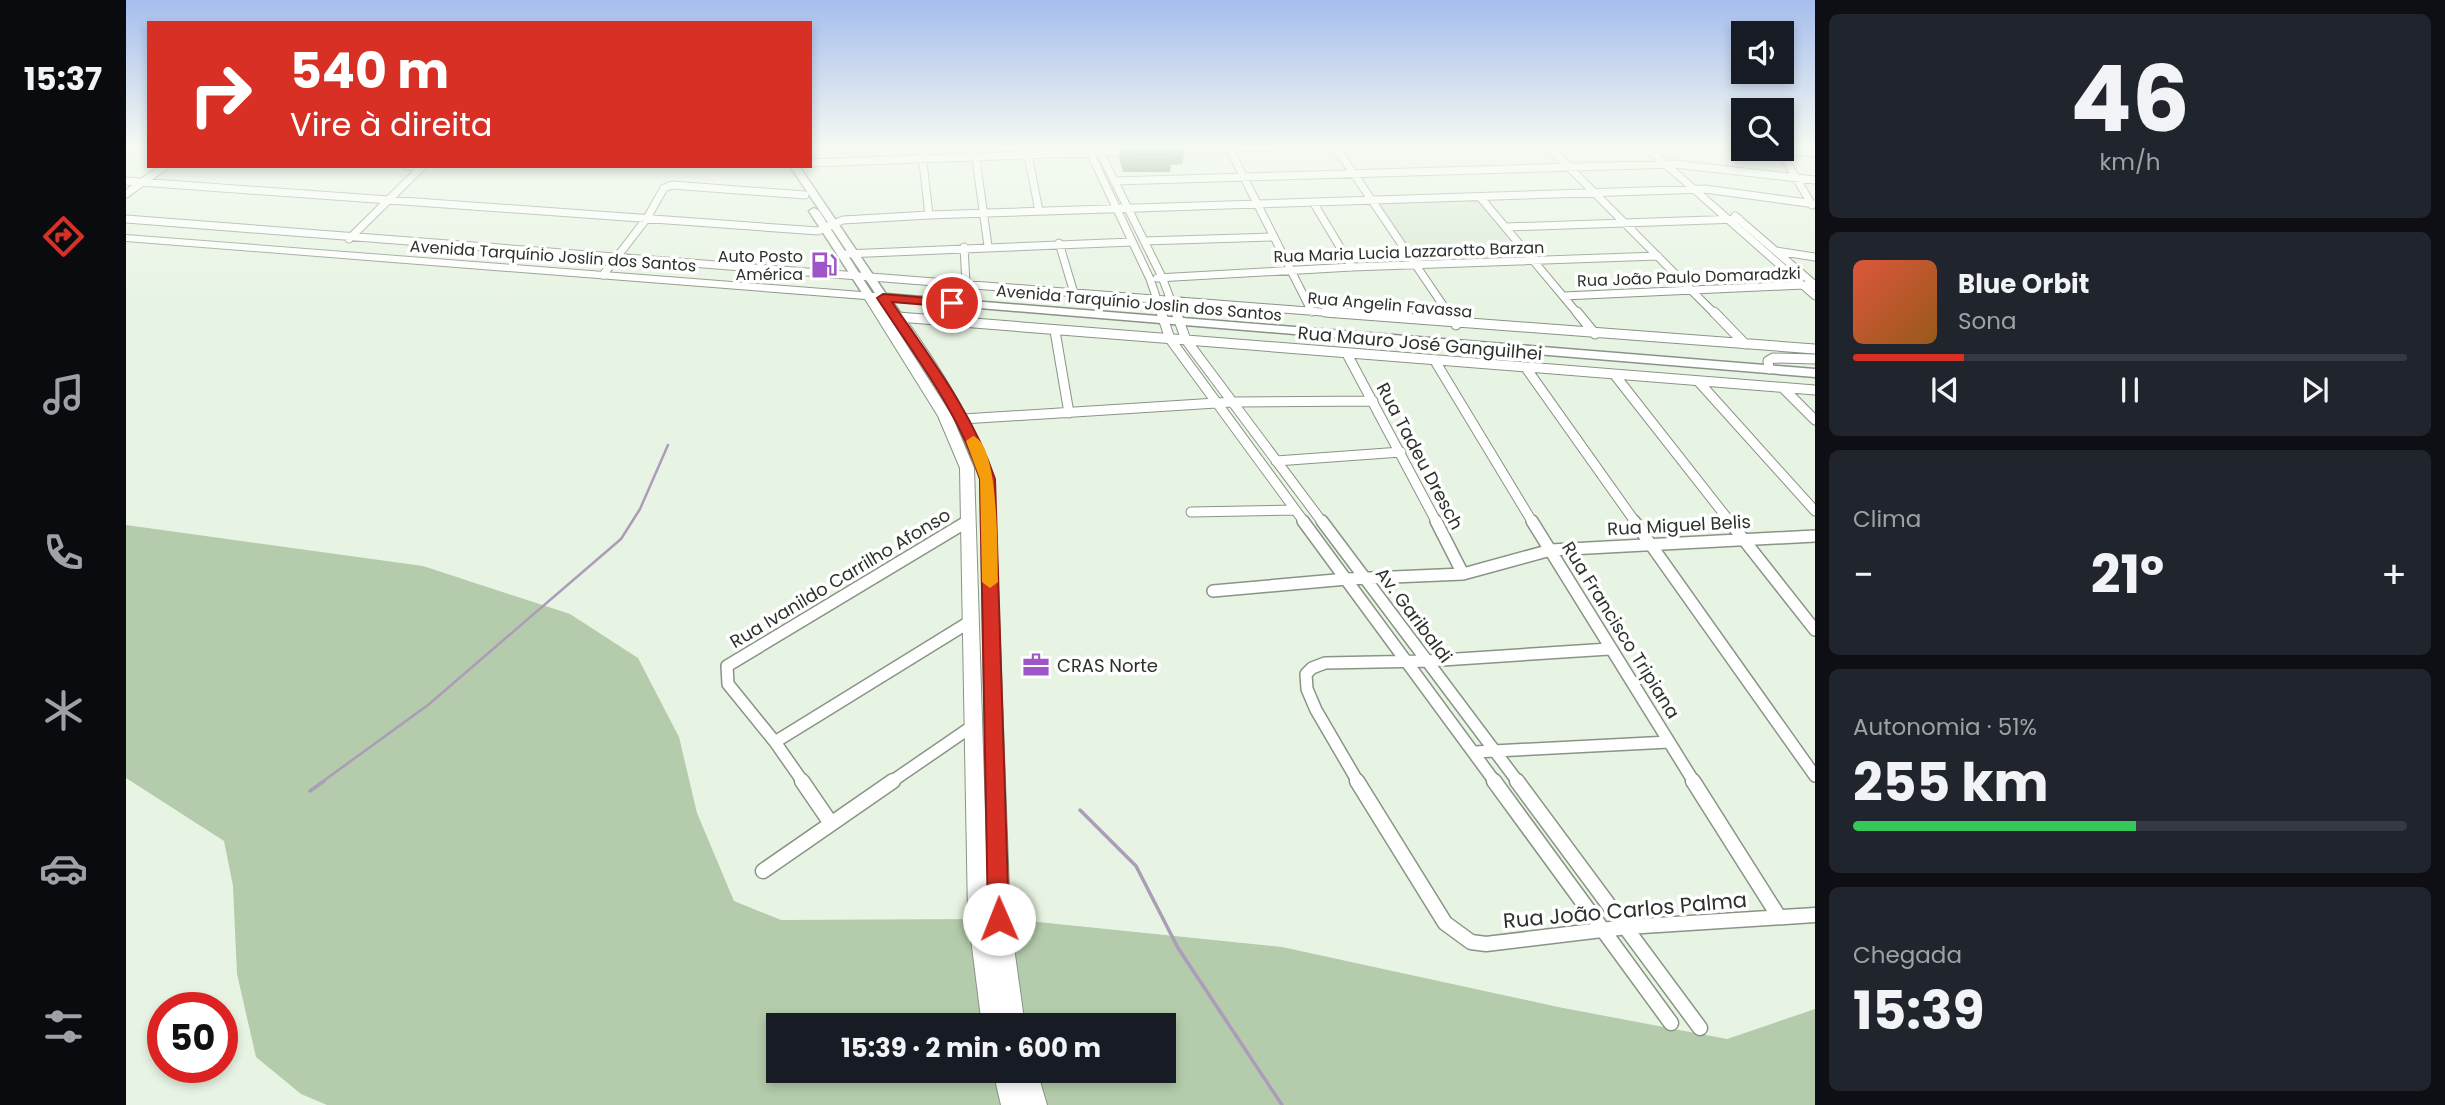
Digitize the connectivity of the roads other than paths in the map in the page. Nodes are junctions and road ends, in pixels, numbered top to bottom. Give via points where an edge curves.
1 (1480, 197) edge
2 (369, 198) edge
3 (659, 198) edge
4 (807, 198) edge
5 (812, 198) edge
6 (927, 198) edge
7 (982, 198) edge
8 (1036, 198) edge
9 (1112, 198) edge
10 (1122, 198) edge
11 (1254, 198) edge
12 (1370, 198) edge
13 (1465, 198) edge
14 (1598, 198) edge
15 (1703, 198) edge
16 (1715, 198) edge
17 (1760, 198) edge
18 (390, 199) junction
19 (1372, 201) junction
20 (1313, 202) junction
21 (1257, 204) junction
22 (1814, 206) edge
23 (1117, 209) junction
24 (1128, 209) junction
25 (1039, 211) junction
26 (985, 214) junction
27 (929, 215) junction
28 (647, 218) junction
29 (126, 219) edge
30 (1739, 219) junction
31 (1729, 220) junction
32 (1625, 223) junction
33 (829, 226) junction
34 (1506, 227) junction
35 (1274, 237) junction
36 (126, 238) edge
37 (349, 239) junction
38 (1144, 241) junction
39 (1132, 242) junction
40 (1059, 243) junction
41 (988, 246) junction
42 (964, 247) junction
43 (1776, 251) junction
44 (846, 253) junction
45 (1658, 256) junction
46 (1815, 257) edge
47 (613, 258) junction
48 (1534, 260) junction
49 (1416, 265) junction
50 (1352, 267) junction
51 (1291, 270) junction
52 (603, 275) junction
53 (856, 276) junction
54 (869, 277) junction
55 (1162, 277) junction
56 (1150, 279) junction
57 (966, 284) junction
58 (1803, 285) junction
59 (1815, 286) edge
60 (1691, 290) junction
61 (1074, 293) junction
62 (1564, 296) junction
63 (1815, 296) edge
64 (876, 297) junction
65 (1157, 300) junction
66 (1172, 300) junction
67 (1312, 312) junction
68 (898, 317) junction
69 (1164, 321) junction
70 (1178, 322) junction
71 (1456, 325) junction
72 (1055, 331) junction
73 (1595, 334) junction
74 (1170, 340) junction
75 (1186, 340) junction
76 (1745, 344) junction
77 (1815, 349) edge
78 (1347, 354) junction
79 (1815, 359) edge
80 (1435, 361) junction
81 (1526, 368) junction
82 (1769, 369) junction
83 (1815, 373) edge
84 (1614, 374) junction
85 (1698, 381) junction
86 (1783, 388) junction
87 (1815, 390) edge
88 (1372, 397) junction
89 (1230, 400) junction
90 (1214, 401) junction
91 (1068, 410) junction
92 (962, 416) junction
93 (1815, 420) edge
94 (1401, 452) junction
95 (1276, 461) junction
96 (1295, 510) junction
97 (1815, 511) edge
98 (1191, 512) dead end
99 (970, 520) junction
100 (1815, 536) edge
101 (1742, 540) junction
102 (1652, 544) junction
103 (1550, 550) junction
104 (1463, 574) junction
105 (1347, 579) junction
106 (1365, 579) junction
107 (981, 585) junction
108 (1213, 591) dead end
109 (971, 621) junction
110 (1815, 630) edge
111 (1609, 649) junction
112 (1427, 661) junction
113 (1408, 662) junction
114 (974, 695) junction
115 (993, 696) junction
116 (974, 725) junction
117 (1669, 741) junction
118 (775, 742) junction
119 (1475, 752) junction
120 (1495, 752) junction
121 (1815, 776) edge
122 (830, 822) junction
123 (763, 871) dead end
124 (1815, 915) edge
125 (1779, 917) junction
126 (1627, 927) junction
127 (1603, 930) junction
128 (991, 1013) edge
129 (1012, 1013) edge
130 (1671, 1023) dead end
131 (1700, 1028) dead end
132 (1007, 1083) edge
133 (1029, 1083) edge
134 (1013, 1105) edge
135 (1035, 1105) edge

1 - 34 street
2 - 18 street
3 - 28 street
4 - 33 street
5 - 33 street
6 - 27 street
7 - 26 street
8 - 25 street
9 - 23 street, Av. Garibaldi
10 - 24 street, Av. Garibaldi
11 - 21 street
12 - 19 street
13 - 19 street
14 - 32 street
15 - 31 street
16 - 30 street
17 - 22 street
18 - 28 street
18 - 37 street
19 - 20 street
19 - 49 street
20 - 21 street
20 - 50 street
21 - 24 street
21 - 35 street
23 - 24 street
23 - 25 street
23 - 39 street, Av. Garibaldi
24 - 38 street, Av. Garibaldi
25 - 26 street
26 - 27 street
26 - 41 street
27 - 33 street via 843,220
28 - 33 street
28 - 47 street
29 - 37 street, Rua Angelin Favassa
30 - 31 street
30 - 43 street
31 - 32 street
31 - 58 street
32 - 34 street
32 - 45 street
33 - 44 street
34 - 48 street
35 - 38 street
35 - 51 street
36 - 52 main road, Avenida Tarquínio Joslin dos Santos
37 - 47 street, Rua Angelin Favassa
38 - 55 street, Av. Garibaldi
39 - 40 street
39 - 56 street, Av. Garibaldi
40 - 41 street
40 - 61 street
41 - 42 street
42 - 44 street
42 - 57 street
43 - 46 street
43 - 59 street
44 - 53 street
44 - 54 street
45 - 48 street, Rua Maria Lucia Lazzarotto Barzan
45 - 60 street
47 - 52 street
47 - 53 street, Rua Angelin Favassa
48 - 49 street, Rua Maria Lucia Lazzarotto Barzan
48 - 62 street
49 - 50 street, Rua Maria Lucia Lazzarotto Barzan
49 - 71 street
50 - 51 street, Rua Maria Lucia Lazzarotto Barzan
51 - 55 street, Rua Maria Lucia Lazzarotto Barzan
51 - 67 street
52 - 64 main road, Avenida Tarquínio Joslin dos Santos
53 - 54 street, Rua Angelin Favassa
53 - 64 street
54 - 57 street, Rua Angelin Favassa
54 - 64 street
55 - 56 street, Rua Maria Lucia Lazzarotto Barzan
55 - 66 street, Av. Garibaldi
56 - 65 street, Av. Garibaldi
57 - 61 street, Rua Angelin Favassa
58 - 59 street, Rua João Paulo Domaradzki
58 - 60 street, Rua João Paulo Domaradzki
58 - 63 street
60 - 62 street, Rua João Paulo Domaradzki
60 - 76 street
61 - 65 street, Rua Angelin Favassa
62 - 73 street
64 - 68 main road
64 - 69 street, Avenida Tarquínio Joslin dos Santos
64 - 99 main road via 954,436 967,467
65 - 66 street, Rua Angelin Favassa
65 - 69 street, Av. Garibaldi
66 - 67 street, Rua Angelin Favassa
66 - 70 street, Av. Garibaldi
67 - 71 street, Rua Angelin Favassa
68 - 72 street, Rua Mauro José Ganguilhei
68 - 92 main road
69 - 70 street, Avenida Tarquínio Joslin dos Santos
69 - 74 street, Av. Garibaldi
70 - 75 street, Av. Garibaldi
70 - 82 street, Avenida Tarquínio Joslin dos Santos
71 - 73 street, Rua Angelin Favassa
72 - 74 street, Rua Mauro José Ganguilhei
72 - 91 street
73 - 76 street, Rua Angelin Favassa
74 - 75 street, Rua Mauro José Ganguilhei
74 - 90 street, Av. Garibaldi
75 - 78 street, Rua Mauro José Ganguilhei
75 - 89 street, Av. Garibaldi
76 - 77 street, Rua Angelin Favassa
78 - 80 street, Rua Mauro José Ganguilhei
78 - 88 street, Rua Tadeu Dresch
79 - 82 street via 1773,358 1768,361
80 - 81 street, Rua Mauro José Ganguilhei
80 - 103 street, Rua Francisco Tripiana
81 - 84 street, Rua Mauro José Ganguilhei
81 - 102 street
82 - 83 street, Avenida Tarquínio Joslin dos Santos
84 - 85 street, Rua Mauro José Ganguilhei
84 - 101 street
85 - 86 street, Rua Mauro José Ganguilhei
85 - 97 street
86 - 87 street, Rua Mauro José Ganguilhei
86 - 93 street
88 - 89 street
88 - 94 street, Rua Tadeu Dresch
89 - 90 street
89 - 95 street, Av. Garibaldi
90 - 91 street
90 - 96 street, Av. Garibaldi
91 - 92 street
92 - 107 main road via 987,479
94 - 95 street
94 - 104 street, Rua Tadeu Dresch
95 - 106 street, Av. Garibaldi
96 - 98 street
96 - 105 street, Av. Garibaldi
99 - 107 main road
99 - 118 street, Rua Ivanildo Carrilho Afonso via 727,666 728,684
100 - 101 street, Rua Miguel Belis
101 - 102 street, Rua Miguel Belis
101 - 110 street
102 - 103 street, Rua Miguel Belis
102 - 121 street
103 - 104 street, Rua Miguel Belis
103 - 111 street, Rua Francisco Tripiana
104 - 106 street, Rua Miguel Belis
105 - 106 street, Rua Miguel Belis
105 - 108 street, Rua Miguel Belis
105 - 113 street, Av. Garibaldi
106 - 112 street, Av. Garibaldi
107 - 109 main road
107 - 115 main road
109 - 114 main road
109 - 118 street
111 - 112 street
111 - 117 street, Rua Francisco Tripiana
112 - 113 street
112 - 120 street, Av. Garibaldi
113 - 119 street, Av. Garibaldi
113 - 127 street, Rua João Carlos Palma via 1325,663 1307,671 1305,678 1318,717 1445,923 1471,942 1486,944
114 - 115 street
114 - 116 main road
115 - 129 main road via 999,919
116 - 122 street
116 - 128 main road via 978,915
117 - 120 street
117 - 125 street, Rua Francisco Tripiana
118 - 122 street
119 - 120 street
119 - 127 street, Av. Garibaldi
120 - 126 street, Av. Garibaldi
122 - 123 street
124 - 125 street, Rua João Carlos Palma
125 - 126 street, Rua João Carlos Palma
126 - 127 street, Rua João Carlos Palma
126 - 131 street, Av. Garibaldi
127 - 130 street, Av. Garibaldi
132 - 134 main road
133 - 135 main road

